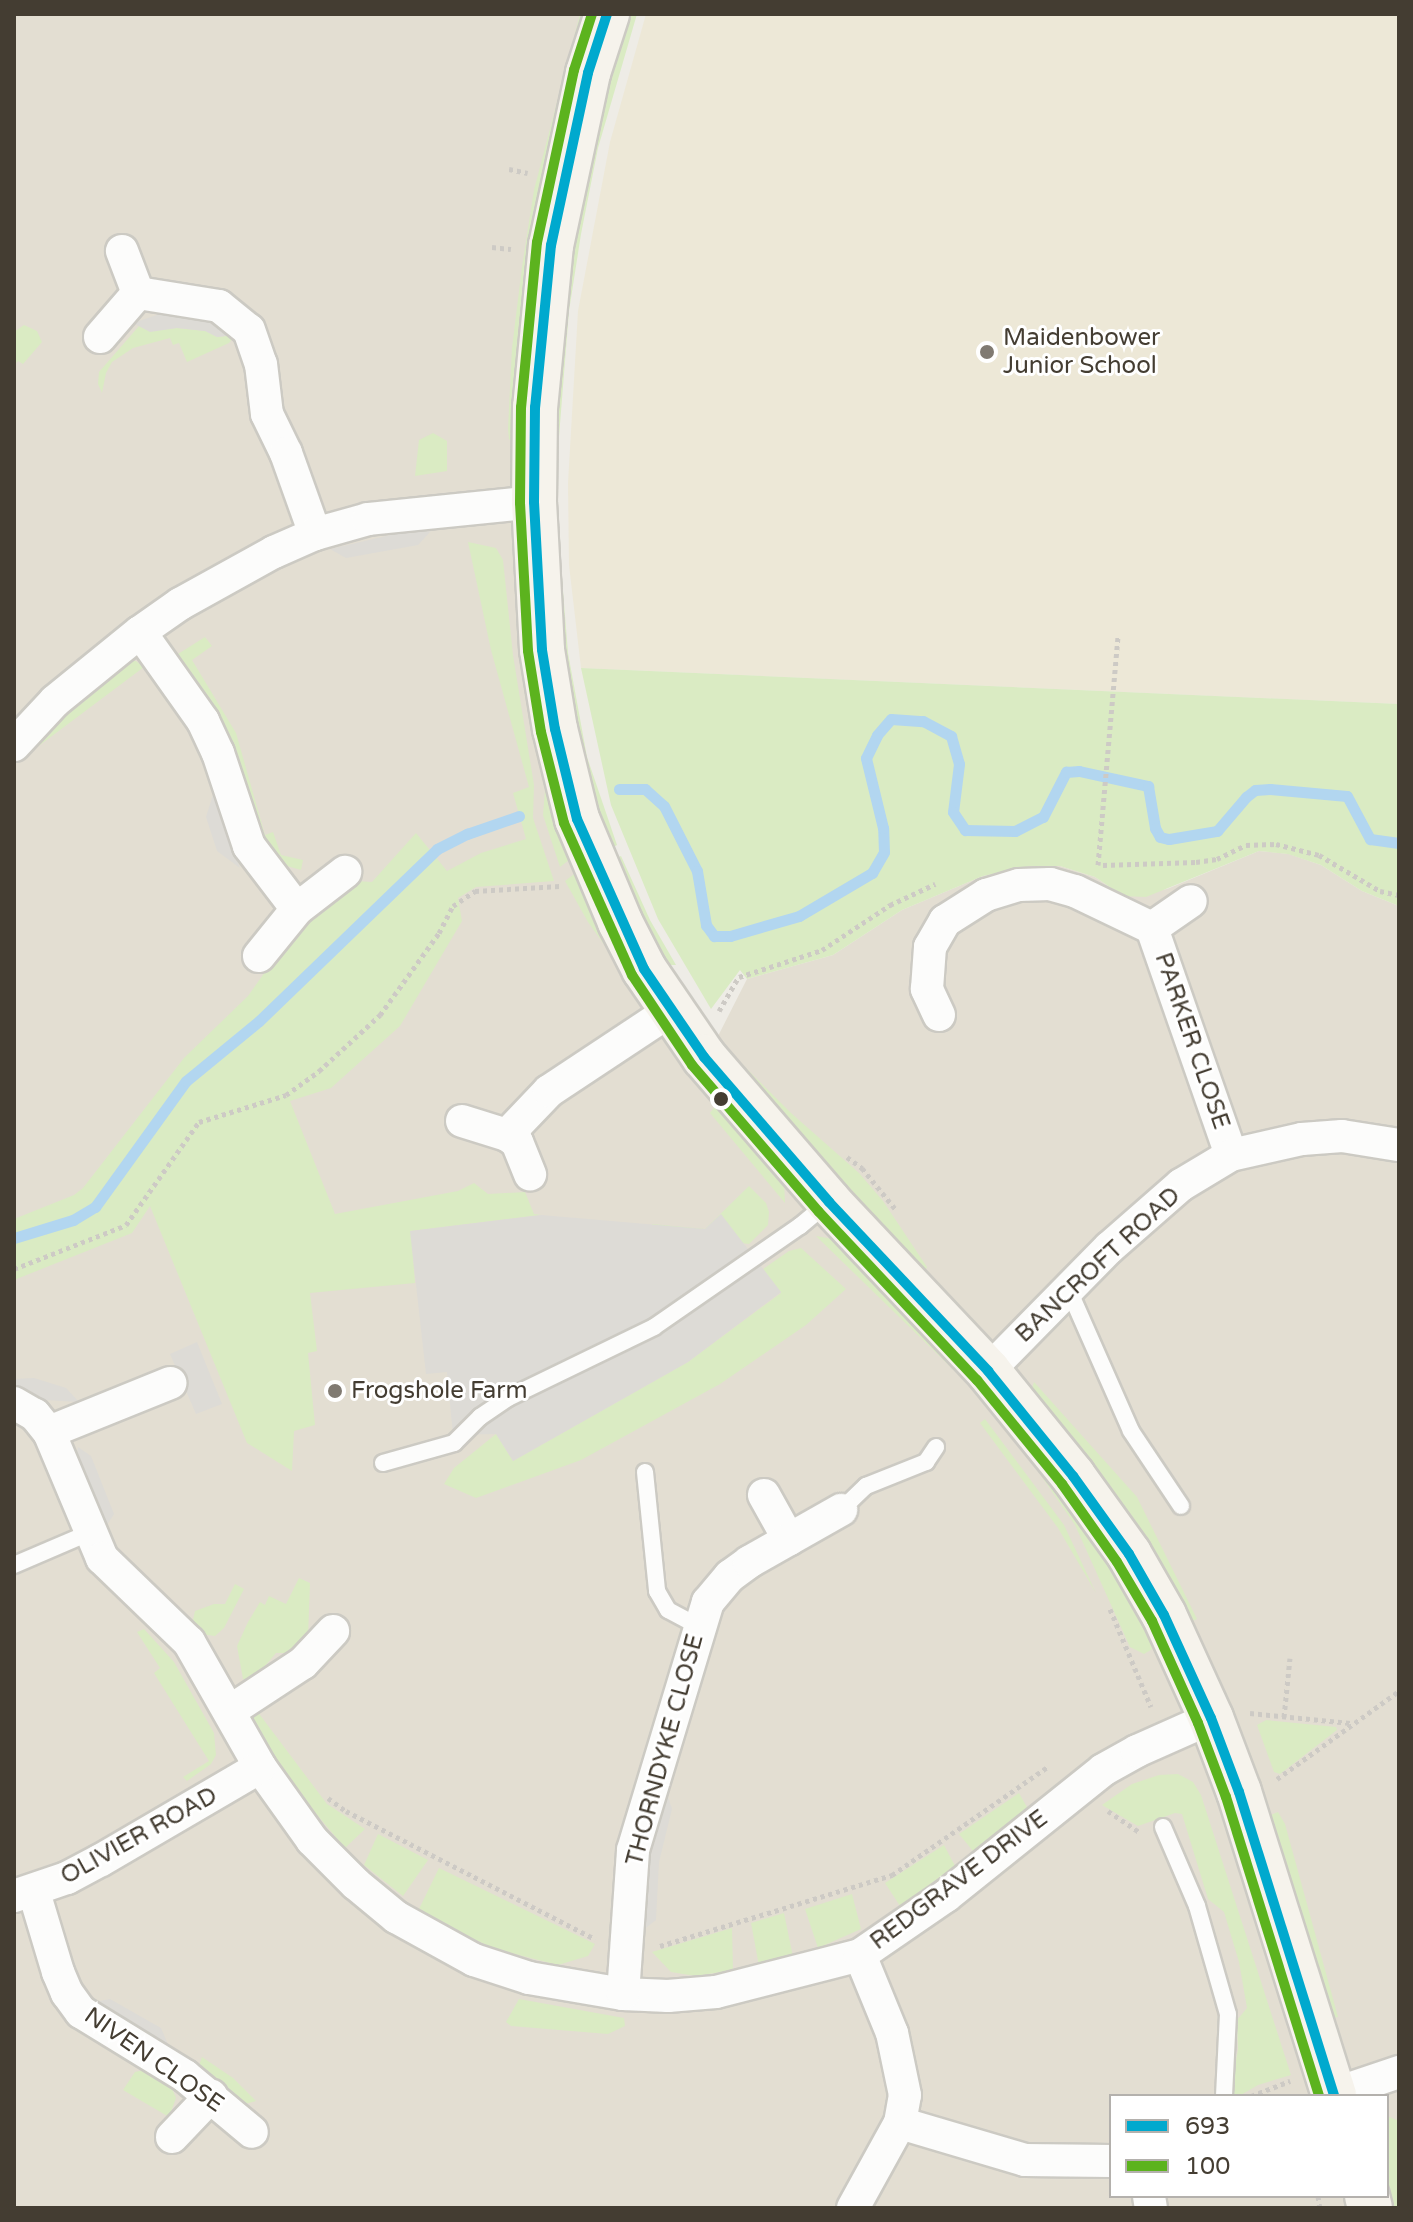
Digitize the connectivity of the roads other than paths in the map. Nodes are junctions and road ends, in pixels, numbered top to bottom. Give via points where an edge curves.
1 (607, 14) edge
2 (122, 251) dead end
3 (138, 293) junction
4 (100, 337) dead end
5 (534, 502) junction
6 (315, 534) junction
7 (140, 632) junction
8 (14, 745) edge
9 (345, 872) dead end
10 (1191, 901) dead end
11 (297, 909) junction
12 (1152, 928) junction
13 (259, 956) dead end
14 (670, 1011) junction
15 (939, 1015) dead end
16 (462, 1121) dead end
17 (507, 1135) junction
18 (1399, 1145) edge
19 (1231, 1155) junction
20 (530, 1174) dead end
21 (829, 1202) junction
22 (1068, 1288) junction
23 (988, 1371) junction
24 (170, 1383) dead end
25 (14, 1403) edge
26 (49, 1432) junction
27 (936, 1447) dead end
28 (383, 1463) dead end
29 (645, 1472) dead end
30 (764, 1495) dead end
31 (1181, 1506) dead end
32 (841, 1510) joint
33 (91, 1532) junction
34 (789, 1540) junction
35 (14, 1565) edge
36 (703, 1614) junction
37 (333, 1631) dead end
38 (230, 1711) junction
39 (1227, 1716) junction
40 (260, 1767) junction
41 (1163, 1827) road end
42 (24, 1894) edge
43 (860, 1955) junction
44 (623, 1994) junction
45 (1399, 2072) edge
46 (1322, 2090) edge
47 (1224, 2094) edge
48 (211, 2096) junction
49 (900, 2123) junction
50 (252, 2132) dead end
51 (172, 2137) dead end
52 (1109, 2161) edge
53 (853, 2208) edge

1 - 5 street via 588,73 551,245 538,360
2 - 3 street
3 - 4 street
3 - 6 street via 219,306 249,330 261,364 267,414
5 - 6 street via 368,519
5 - 14 street via 542,650 573,806 577,873 632,945
6 - 7 street via 220,581
7 - 8 street via 55,701
7 - 11 street via 203,721 249,846
9 - 11 street
10 - 12 street, PARKER CLOSE
11 - 13 street
12 - 15 street, PARKER CLOSE via 1050,884 1019,885 986,895 945,921 930,947 927,989
12 - 19 street, PARKER CLOSE
14 - 17 street via 549,1091
14 - 21 street
16 - 17 street
17 - 20 street via 517,1142
18 - 19 street, BANCROFT ROAD via 1342,1136
19 - 22 street, BANCROFT ROAD via 1181,1185
21 - 23 street
21 - 28 lane via 654,1327 508,1398 454,1443
22 - 23 street, BANCROFT ROAD
22 - 31 lane via 1131,1431
23 - 39 street via 1129,1554
24 - 26 street
25 - 26 street, REDGRAVE DRIVE via 35,1415
26 - 33 street, REDGRAVE DRIVE
27 - 32 lane via 926,1462 866,1486
29 - 36 lane via 657,1591 668,1610
30 - 34 street
32 - 34 street
33 - 35 lane
33 - 38 street, REDGRAVE DRIVE via 111,1569 189,1642
34 - 36 street via 730,1576
36 - 44 street, THORNDYKE CLOSE via 633,1850
37 - 38 street via 303,1663
38 - 40 street, REDGRAVE DRIVE
39 - 43 street, REDGRAVE DRIVE via 1167,1737 1103,1770 946,1896
39 - 46 street via 1239,1792
40 - 42 street, OLIVIER ROAD via 101,1860
40 - 44 street, REDGRAVE DRIVE via 312,1840 396,1917 474,1960 529,1978
41 - 47 lane via 1197,1906 1228,2014
42 - 48 street, NIVEN CLOSE via 67,1993 81,2012
43 - 44 street, REDGRAVE DRIVE via 716,1992
43 - 49 street via 900,2062 905,2095
45 - 46 street
48 - 50 street, NIVEN CLOSE
48 - 51 street
49 - 52 street via 1025,2160
49 - 53 street

